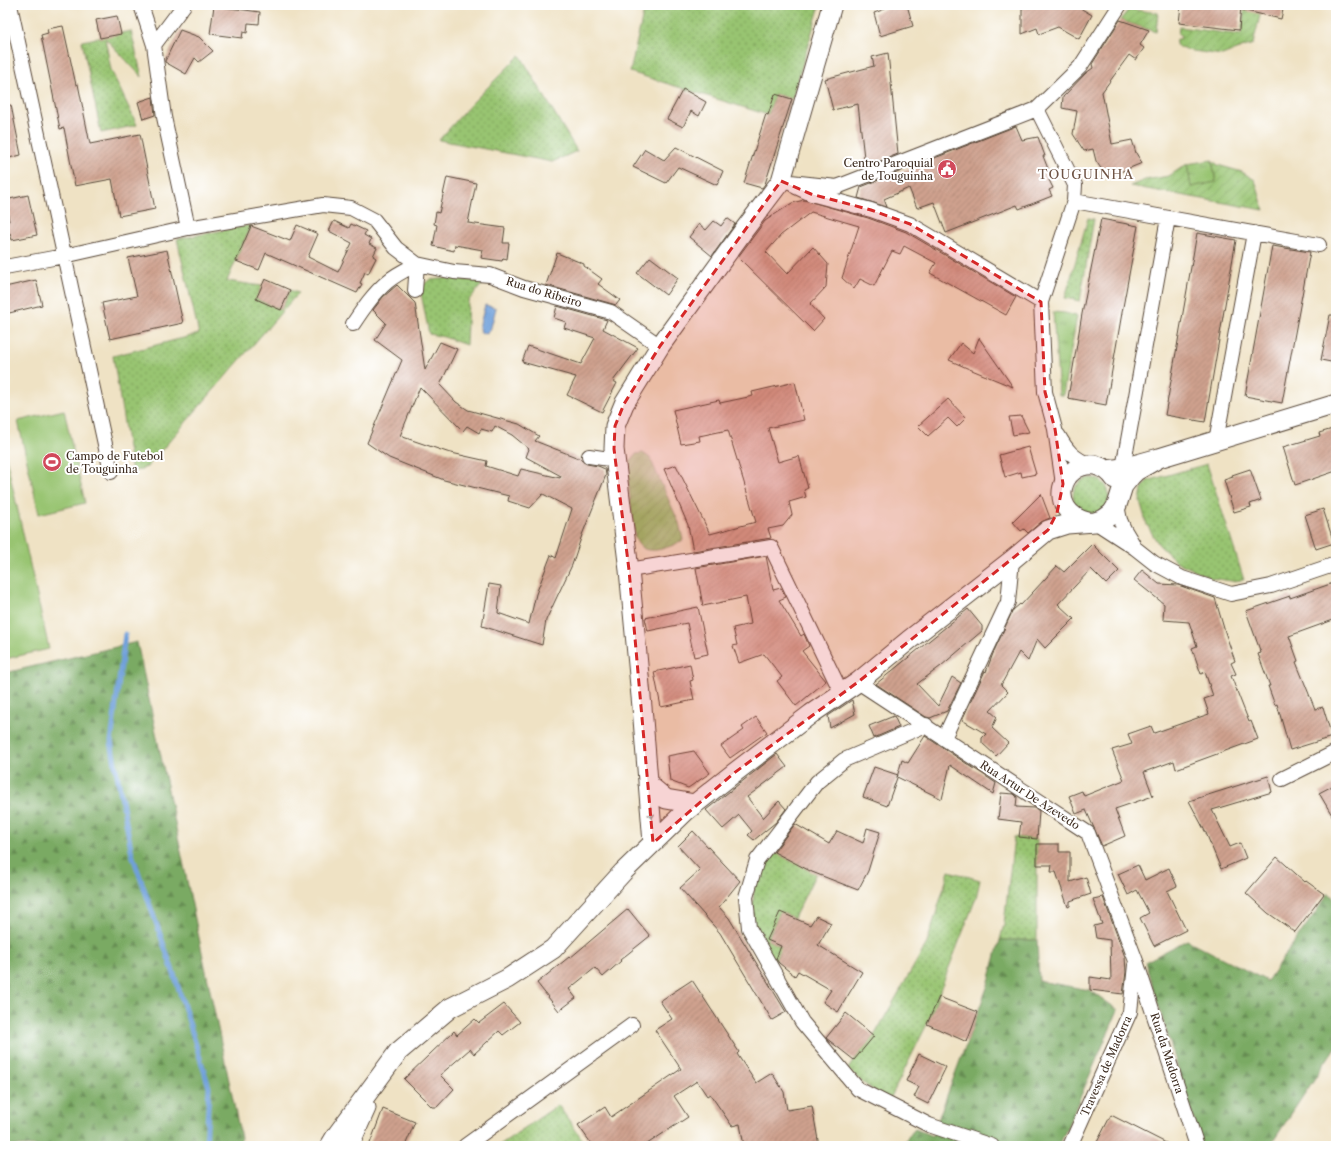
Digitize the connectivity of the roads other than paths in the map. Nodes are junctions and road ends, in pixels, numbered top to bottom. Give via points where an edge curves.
1 (10, 5) edge
2 (141, 5) edge
3 (184, 5) edge
4 (832, 5) edge
5 (1120, 5) edge
6 (154, 45) junction
7 (1037, 109) junction
8 (781, 180) junction
9 (1074, 201) junction
10 (1168, 218) junction
11 (188, 228) junction
12 (1254, 233) junction
13 (1319, 245) dead end
14 (64, 256) junction
15 (417, 264) junction
16 (5, 267) edge
17 (415, 291) dead end
18 (1041, 302) junction
19 (353, 324) dead end
20 (660, 346) junction
21 (1336, 404) edge
22 (1055, 429) junction
23 (1216, 441) junction
24 (589, 456) dead end
25 (1159, 458) junction
26 (616, 460) junction
27 (1107, 468) junction
28 (111, 472) dead end
29 (1063, 489) junction
30 (1118, 500) junction
31 (1091, 522) junction
32 (1048, 530) junction
33 (1135, 548) junction
34 (1012, 560) junction
35 (1336, 564) edge
36 (629, 570) junction
37 (858, 682) junction
38 (842, 694) junction
39 (926, 725) junction
40 (944, 738) junction
41 (1336, 752) edge
42 (1282, 779) dead end
43 (648, 784) junction
44 (695, 804) junction
45 (653, 843) junction
46 (1136, 961) junction
47 (632, 1025) dead end
48 (390, 1062) junction
49 (330, 1146) edge
50 (349, 1146) edge
51 (465, 1146) edge
52 (992, 1146) edge
53 (1070, 1146) edge
54 (1198, 1146) edge

1 - 14 street
2 - 6 street
3 - 6 street
4 - 8 main road
5 - 7 street via 1080,67
6 - 11 street via 164,117
7 - 8 street via 836,187
7 - 9 street via 1075,185
8 - 18 street via 811,194 871,210 910,224
8 - 20 main road
9 - 10 street
9 - 18 street
10 - 12 street
10 - 27 street
11 - 14 street, Rua do Ribeiro
11 - 15 street, Rua do Ribeiro via 323,205 351,208 374,220 396,248
12 - 13 street
12 - 23 street
14 - 16 street, Rua do Ribeiro
14 - 28 street
15 - 17 street
15 - 19 street via 387,282 373,296
15 - 20 street, Rua do Ribeiro via 454,272 490,275 524,288 611,312
18 - 22 street via 1045,392
20 - 26 main road via 624,404 615,426
21 - 23 main road
22 - 27 street via 1065,448 1082,461
22 - 29 street
23 - 25 main road
24 - 26 street
25 - 27 main road
25 - 30 main road via 1136,470 1123,486
26 - 36 main road
27 - 29 main road via 1081,466 1067,477
27 - 30 main road via 1118,485
29 - 31 main road via 1063,501 1069,512 1079,520
29 - 32 main road via 1057,513
30 - 31 main road via 1112,513 1104,519
30 - 33 street via 1120,520
31 - 32 main road via 1067,524
31 - 33 street
32 - 34 main road
33 - 35 street via 1182,578 1231,594 1271,586
34 - 37 main road
34 - 40 street via 1008,602
36 - 38 street via 771,547
36 - 43 main road
37 - 38 main road
37 - 39 street, Rua Artur De Azevedo
38 - 44 main road via 799,723
39 - 40 street, Rua Artur De Azevedo
39 - 52 street via 844,760 817,782 757,860 746,897 749,928 802,1022 858,1089 929,1125
40 - 46 street, Rua Artur De Azevedo via 1088,833
41 - 42 street
43 - 44 main road via 666,799
43 -> 45 main road
44 - 45 main road
45 - 48 main road via 553,949 507,978 450,1008 398,1052
46 - 53 street, Travessa de Madorra via 1130,1012
46 - 54 street, Rua da Madorra
47 - 51 street
48 - 49 main road
48 - 50 main road

